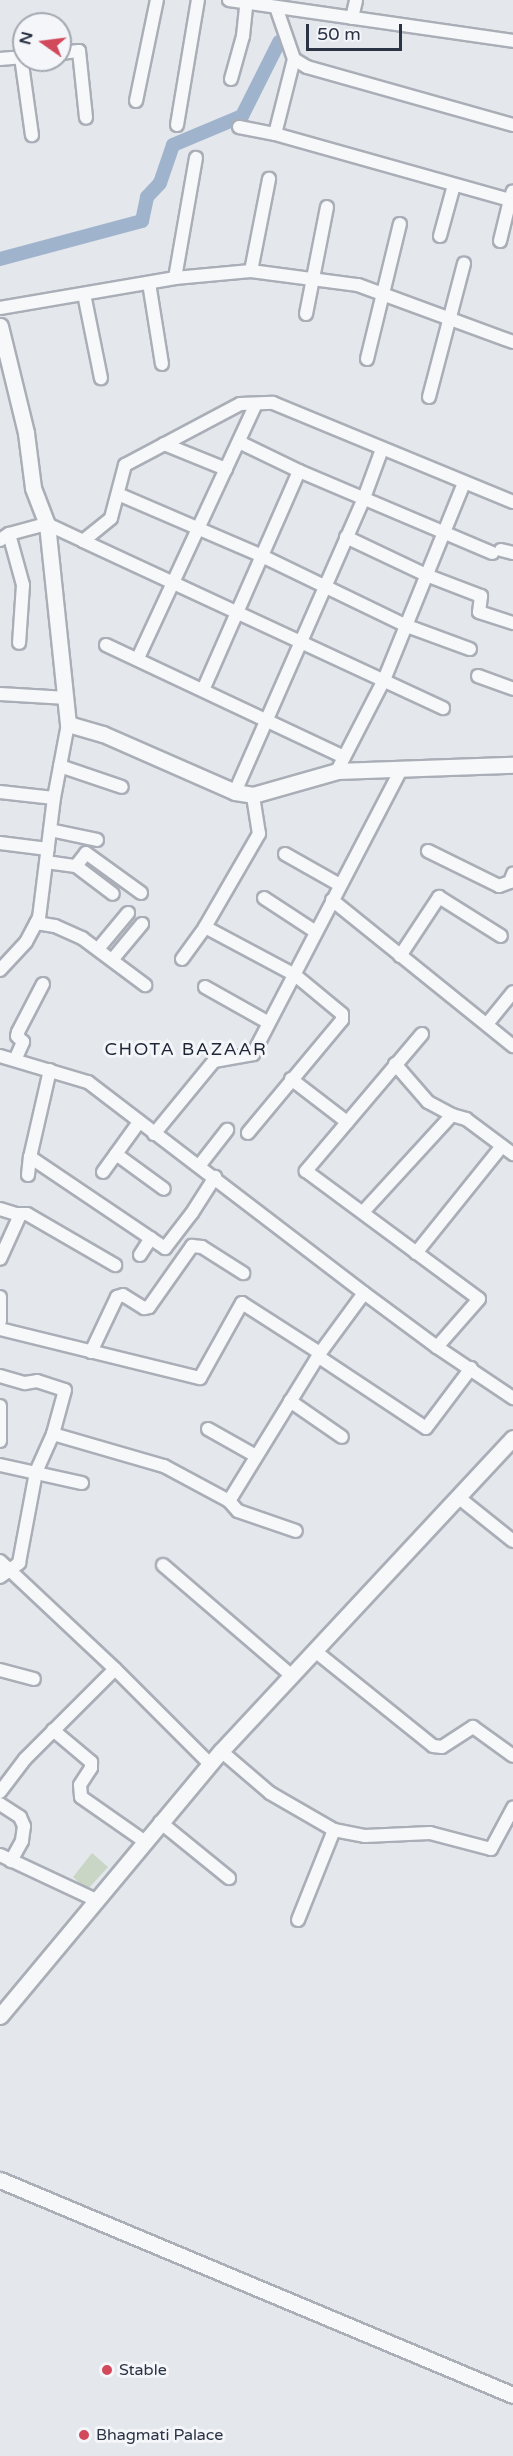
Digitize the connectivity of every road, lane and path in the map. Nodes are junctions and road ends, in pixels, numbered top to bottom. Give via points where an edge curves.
1 (157, 0) edge
2 (198, 0) edge
3 (229, 0) edge
4 (356, 0) edge
5 (247, 1) edge
6 (276, 7) junction
7 (352, 18) junction
8 (513, 41) edge
9 (72, 52) edge
10 (294, 59) junction
11 (25, 72) edge
12 (231, 79) dead end
13 (135, 101) dead end
14 (86, 117) dead end
15 (177, 125) dead end
16 (513, 125) edge
17 (240, 127) dead end
18 (275, 134) junction
19 (32, 135) dead end
20 (196, 158) dead end
21 (269, 179) dead end
22 (454, 185) junction
23 (511, 196) edge
24 (327, 207) dead end
25 (400, 224) dead end
26 (440, 236) dead end
27 (500, 241) dead end
28 (464, 264) dead end
29 (251, 271) junction
30 (313, 277) junction
31 (175, 278) junction
32 (149, 283) junction
33 (84, 294) junction
34 (383, 295) junction
35 (0, 308) edge
36 (306, 314) dead end
37 (448, 318) junction
38 (0, 326) edge
39 (513, 342) edge
40 (367, 359) dead end
41 (162, 364) dead end
42 (101, 378) dead end
43 (429, 398) dead end
44 (256, 404) junction
45 (238, 442) junction
46 (164, 444) junction
47 (382, 449) junction
48 (226, 469) junction
49 (299, 471) junction
50 (464, 483) junction
51 (118, 494) junction
52 (364, 498) junction
53 (513, 502) edge
54 (47, 524) junction
55 (199, 528) junction
56 (446, 533) junction
57 (5, 537) edge
58 (346, 537) junction
59 (83, 541) junction
60 (502, 552) edge
61 (262, 556) junction
62 (426, 575) junction
63 (173, 583) junction
64 (324, 586) junction
65 (237, 612) junction
66 (513, 623) edge
67 (406, 626) junction
68 (300, 641) junction
69 (19, 643) dead end
70 (106, 645) dead end
71 (470, 650) dead end
72 (138, 658) junction
73 (478, 676) dead end
74 (384, 680) junction
75 (513, 689) edge
76 (203, 690) junction
77 (0, 694) edge
78 (67, 698) junction
79 (443, 708) dead end
80 (267, 720) junction
81 (68, 724) junction
82 (341, 764) junction
83 (513, 765) edge
84 (60, 766) junction
85 (401, 770) junction
86 (122, 787) dead end
87 (0, 792) edge
88 (235, 792) junction
89 (253, 795) junction
90 (54, 798) junction
91 (50, 830) junction
92 (97, 840) dead end
93 (0, 843) edge
94 (428, 851) dead end
95 (285, 854) dead end
96 (47, 856) junction
97 (76, 866) junction
98 (513, 874) edge
99 (340, 885) junction
100 (141, 893) dead end
101 (113, 894) dead end
102 (264, 898) dead end
103 (332, 900) junction
104 (128, 913) dead end
105 (36, 923) junction
106 (142, 924) dead end
107 (205, 927) junction
108 (315, 932) junction
109 (501, 936) dead end
110 (98, 949) junction
111 (399, 956) junction
112 (182, 959) dead end
113 (112, 960) junction
114 (0, 970) edge
115 (295, 975) junction
116 (43, 984) dead end
117 (145, 985) dead end
118 (205, 987) dead end
119 (513, 992) edge
120 (269, 1023) junction
121 (487, 1024) junction
122 (422, 1035) dead end
123 (513, 1046) edge
124 (0, 1056) edge
125 (15, 1060) junction
126 (395, 1064) junction
127 (50, 1070) junction
128 (291, 1078) junction
129 (452, 1115) junction
130 (139, 1122) junction
131 (347, 1122) junction
132 (227, 1130) dead end
133 (248, 1133) dead end
134 (154, 1134) junction
135 (502, 1146) junction
136 (116, 1154) junction
137 (513, 1154) edge
138 (30, 1157) junction
139 (199, 1166) junction
140 (103, 1172) dead end
141 (28, 1175) dead end
142 (215, 1177) junction
143 (164, 1188) dead end
144 (0, 1209) edge
145 (363, 1212) junction
146 (19, 1214) junction
147 (150, 1238) junction
148 (416, 1253) junction
149 (140, 1255) dead end
150 (0, 1259) edge
151 (116, 1265) dead end
152 (243, 1272) dead end
153 (364, 1293) junction
154 (0, 1297) edge
155 (0, 1322) edge
156 (0, 1329) edge
157 (437, 1347) junction
158 (91, 1352) junction
159 (319, 1355) junction
160 (471, 1368) junction
161 (0, 1376) edge
162 (513, 1398) edge
163 (290, 1401) junction
164 (0, 1406) edge
165 (208, 1429) dead end
166 (53, 1434) junction
167 (342, 1437) dead end
168 (513, 1438) edge
169 (0, 1441) edge
170 (256, 1456) junction
171 (0, 1465) edge
172 (36, 1472) junction
173 (82, 1483) dead end
174 (458, 1497) junction
175 (229, 1501) junction
176 (296, 1531) dead end
177 (513, 1541) edge
178 (163, 1565) dead end
179 (3, 1568) edge
180 (315, 1651) junction
181 (115, 1669) junction
182 (0, 1670) edge
183 (292, 1676) junction
184 (34, 1679) dead end
185 (53, 1730) junction
186 (221, 1751) junction
187 (513, 1756) edge
188 (210, 1764) junction
189 (0, 1792) edge
190 (0, 1804) edge
191 (513, 1808) edge
192 (160, 1822) junction
193 (334, 1830) junction
194 (144, 1841) junction
195 (5, 1858) edge
196 (229, 1878) dead end
197 (96, 1900) junction
198 (298, 1920) dead end
199 (0, 2016) edge
200 (0, 2180) edge
201 (513, 2395) edge

1 - 13 street
2 - 15 street
3 - 5 street
4 - 7 street
5 - 6 street
5 - 12 street via 243,36
6 - 7 street
6 - 10 street
7 - 8 street
9 - 14 street via 79,51
10 - 16 street via 307,67
10 - 18 street
11 - 19 street
17 - 18 street
18 - 22 street
20 - 31 street
21 - 29 street
22 - 23 street
22 - 26 street
23 - 27 street
24 - 30 street
25 - 34 street
28 - 37 street
29 - 30 street
29 - 31 street
30 - 34 street via 358,285
30 - 36 street
31 - 32 street
32 - 33 street
32 - 41 street
33 - 35 street
33 - 42 street
34 - 37 street
34 - 40 street
37 - 39 street
37 - 43 street
38 - 54 street via 26,433 33,488
44 - 45 street
44 - 46 street via 240,404
44 - 47 street via 273,403
45 - 48 street
45 - 49 street
46 - 48 street
46 - 51 street via 124,465
47 - 50 street
47 - 52 street
48 - 55 street
49 - 52 street
49 - 61 street
50 - 53 street
50 - 56 street
51 - 55 street
51 - 59 street via 111,518
52 - 56 street
52 - 58 street
54 - 57 street
54 - 59 street
54 - 78 street
55 - 61 street
55 - 63 street
56 - 60 street
56 - 62 street
57 - 69 street via 23,585
58 - 62 street
58 - 64 street
59 - 63 street
61 - 64 street
61 - 65 street
62 - 66 street via 481,596 479,612
62 - 67 street
63 - 65 street
63 - 72 street
64 - 67 street
64 - 68 street
65 - 68 street
65 - 76 street
67 - 71 street
67 - 74 street
68 - 74 street
68 - 80 street
70 - 72 street
72 - 76 street
73 - 75 street
74 - 79 street
74 - 82 street
76 - 80 street
77 - 78 street
78 - 81 street
80 - 82 street
80 - 88 street
81 - 84 street
81 - 88 street via 103,734
82 - 85 street
82 - 89 street
83 - 85 street
84 - 86 street
84 - 90 street
85 - 99 street
87 - 90 street
88 - 89 street
89 - 107 street via 259,834
90 - 91 street
91 - 92 street
91 - 96 street
93 - 96 street
94 - 98 street via 500,886 510,882
95 - 99 street
96 - 97 street
96 - 105 street
97 - 100 street via 86,853
97 - 101 street
99 - 103 street
102 - 108 street
103 - 108 street
103 - 111 street
104 - 110 street
105 - 110 street via 55,926
105 - 114 street via 26,942
106 - 113 street
107 - 112 street
107 - 115 street
108 - 115 street
109 - 111 street via 439,897
110 - 113 street
111 - 121 street
113 - 117 street
115 - 120 street
115 - 128 street via 343,1018
116 - 125 street via 18,1032 23,1042
118 - 120 street
119 - 121 street
120 - 134 street via 253,1054 214,1061
121 - 123 street
122 - 126 street
124 - 125 street
125 - 127 street
126 - 129 street via 428,1102
126 - 131 street
127 - 130 street via 88,1082
127 - 138 street
128 - 131 street
128 - 133 street
129 - 135 street via 466,1119
129 - 145 street
130 - 134 street
130 - 136 street
131 - 145 street via 306,1171
132 - 139 street
134 - 139 street
135 - 137 street
135 - 148 street
136 - 140 street
136 - 143 street
138 - 141 street
138 - 147 street
139 - 142 street
142 - 147 street via 165,1248
142 - 153 street
144 - 146 street
145 - 148 street
146 - 150 street
146 - 151 street via 27,1214
147 - 149 street
148 - 157 street via 478,1299
152 - 158 street via 202,1247 192,1246 149,1307 144,1308 123,1295 117,1297
153 - 157 street
153 - 159 street
154 - 155 street
156 - 158 street
157 - 160 street
158 - 159 street via 200,1377 243,1303
159 - 160 street via 426,1428
159 - 163 street
160 - 162 street
161 - 166 street via 65,1390
163 - 167 street
163 - 170 street
164 - 169 street
165 - 170 street
166 - 172 street
166 - 175 street via 164,1466
168 - 174 street
170 - 175 street
171 - 172 street
172 - 173 street
172 - 179 street via 19,1563
174 - 177 street
174 - 180 street
175 - 176 street via 238,1510
178 - 183 street
179 - 181 street
180 - 183 street
180 - 187 street via 434,1746 442,1747 473,1727
181 - 185 street
181 - 188 street
182 - 184 street
183 - 186 street
185 - 189 street
185 - 194 street via 91,1762 80,1785 81,1797
186 - 188 street
186 - 193 street via 270,1793
188 - 192 street
190 - 195 street via 20,1817 24,1826 22,1841
191 - 193 street via 490,1849 430,1833 366,1836
192 - 194 street
192 - 196 street
193 - 198 street
194 - 197 street
195 - 197 street
197 - 199 street
200 - 201 street

